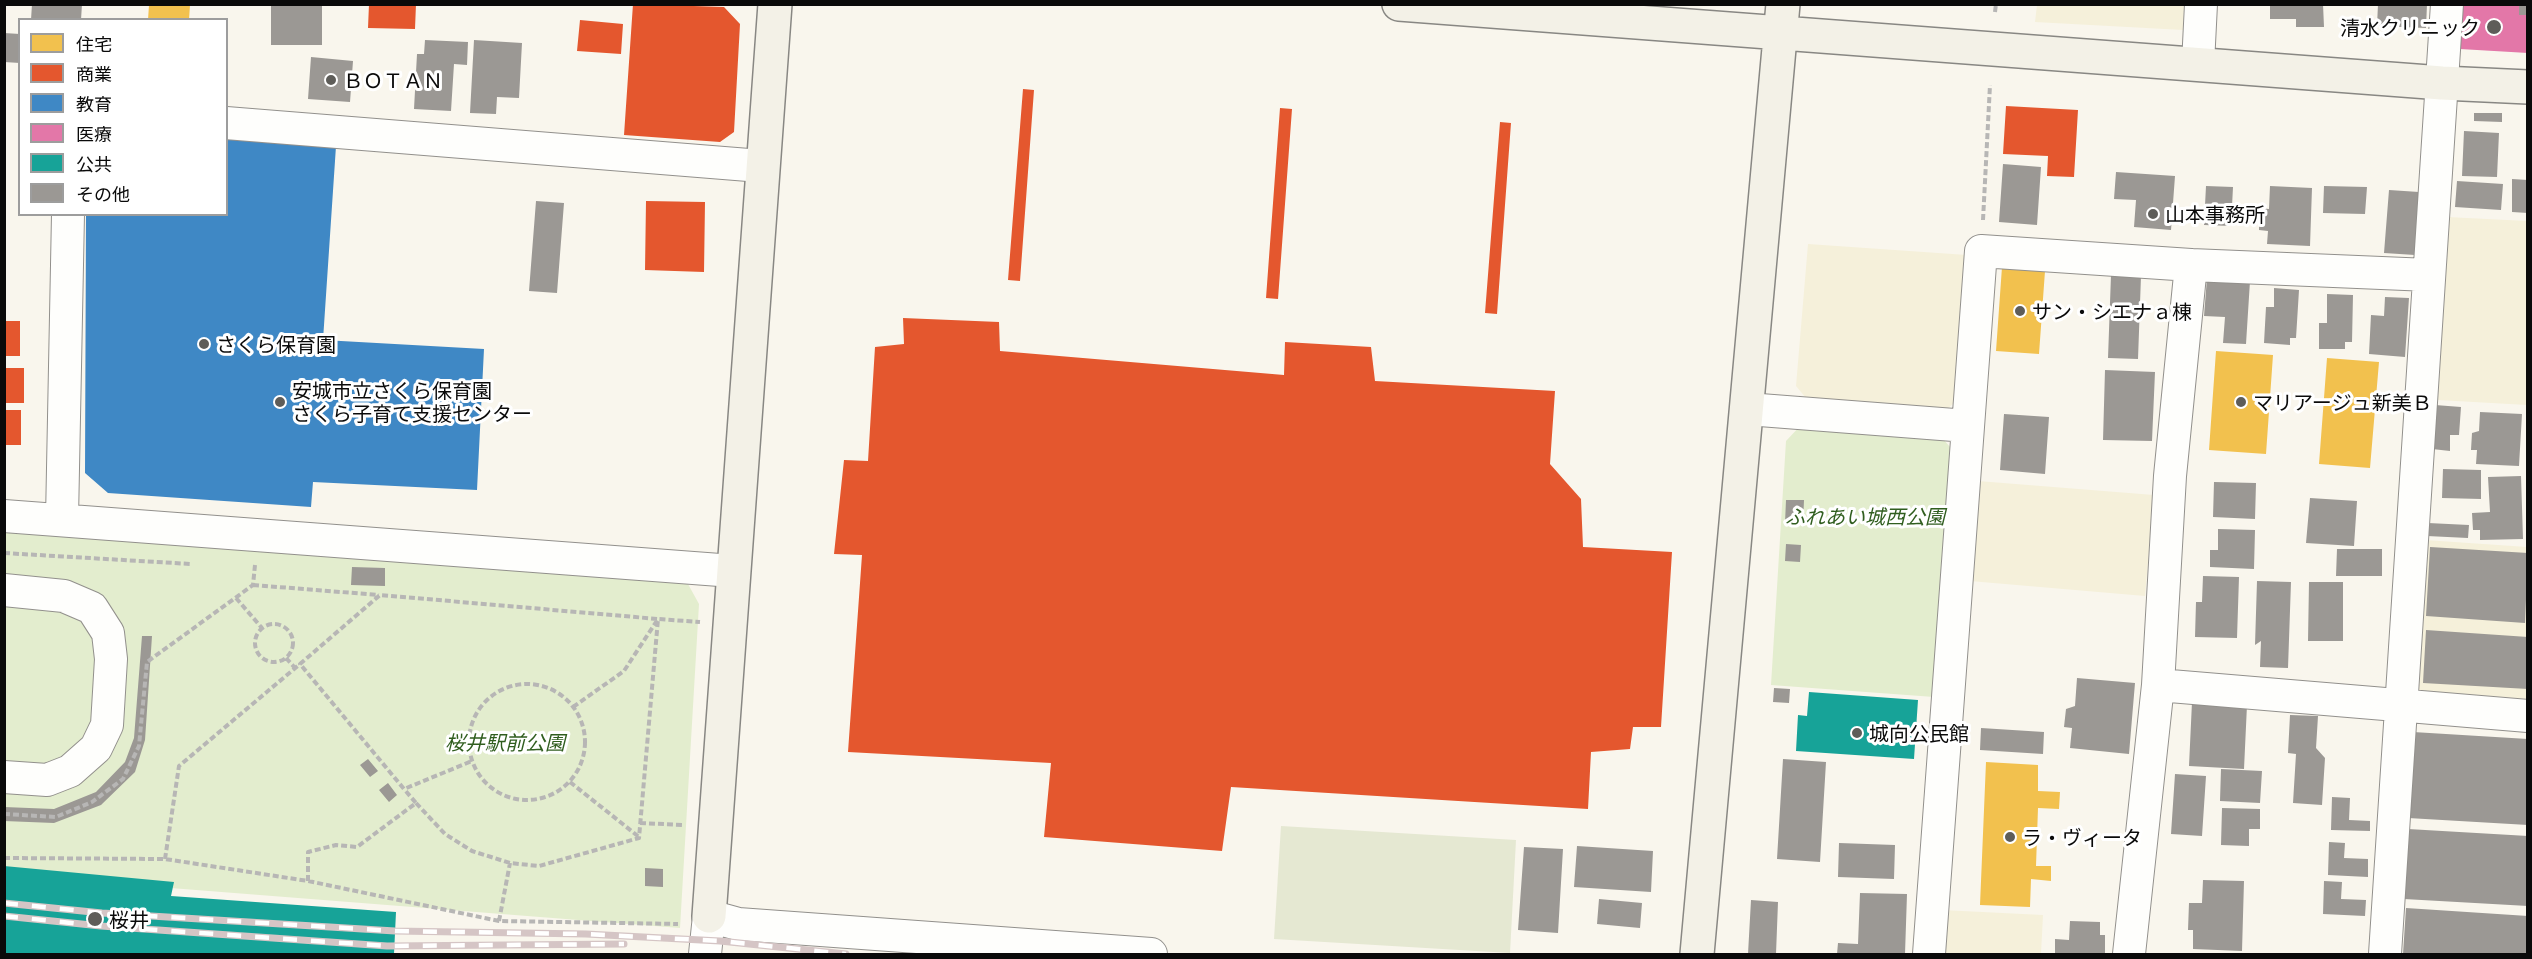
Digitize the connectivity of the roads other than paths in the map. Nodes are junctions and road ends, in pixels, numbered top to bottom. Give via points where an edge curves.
1 (775, 4) edge
2 (1399, 4) edge
3 (2201, 4) edge
4 (2447, 4) edge
5 (1782, 19) edge
6 (2198, 64) junction
7 (2442, 82) junction
8 (2528, 87) edge
9 (228, 123) edge
10 (761, 166) junction
11 (68, 216) edge
12 (2191, 265) junction
13 (2428, 275) junction
14 (1747, 409) junction
15 (1967, 426) junction
16 (4, 516) edge
17 (62, 519) junction
18 (733, 571) junction
19 (4, 590) edge
20 (2158, 685) junction
21 (2403, 705) junction
22 (2528, 716) edge
23 (4, 777) edge
24 (697, 920) junction
25 (705, 954) edge
26 (1151, 954) edge
27 (1697, 954) edge
28 (1929, 954) edge
29 (2129, 954) edge
30 (2385, 954) edge

1 - 10 street
2 - 5 street
3 - 6 street
4 - 7 street
5 - 6 street
5 - 14 street
6 - 7 street
7 - 8 street
7 - 13 street
9 - 10 street
10 - 18 street
11 - 17 street
12 - 13 street
12 - 15 street via 1981,251
12 - 20 street via 2170,476
13 - 21 street
14 - 15 street
14 - 27 street
15 - 28 street
16 - 17 street
17 - 18 street
18 - 24 street
19 - 23 street via 64,596 92,608 108,633 111,659 107,725 96,748 70,771 47,780
20 - 21 street
20 - 29 street
21 - 22 street
21 - 30 street
24 - 25 street
24 - 26 street

